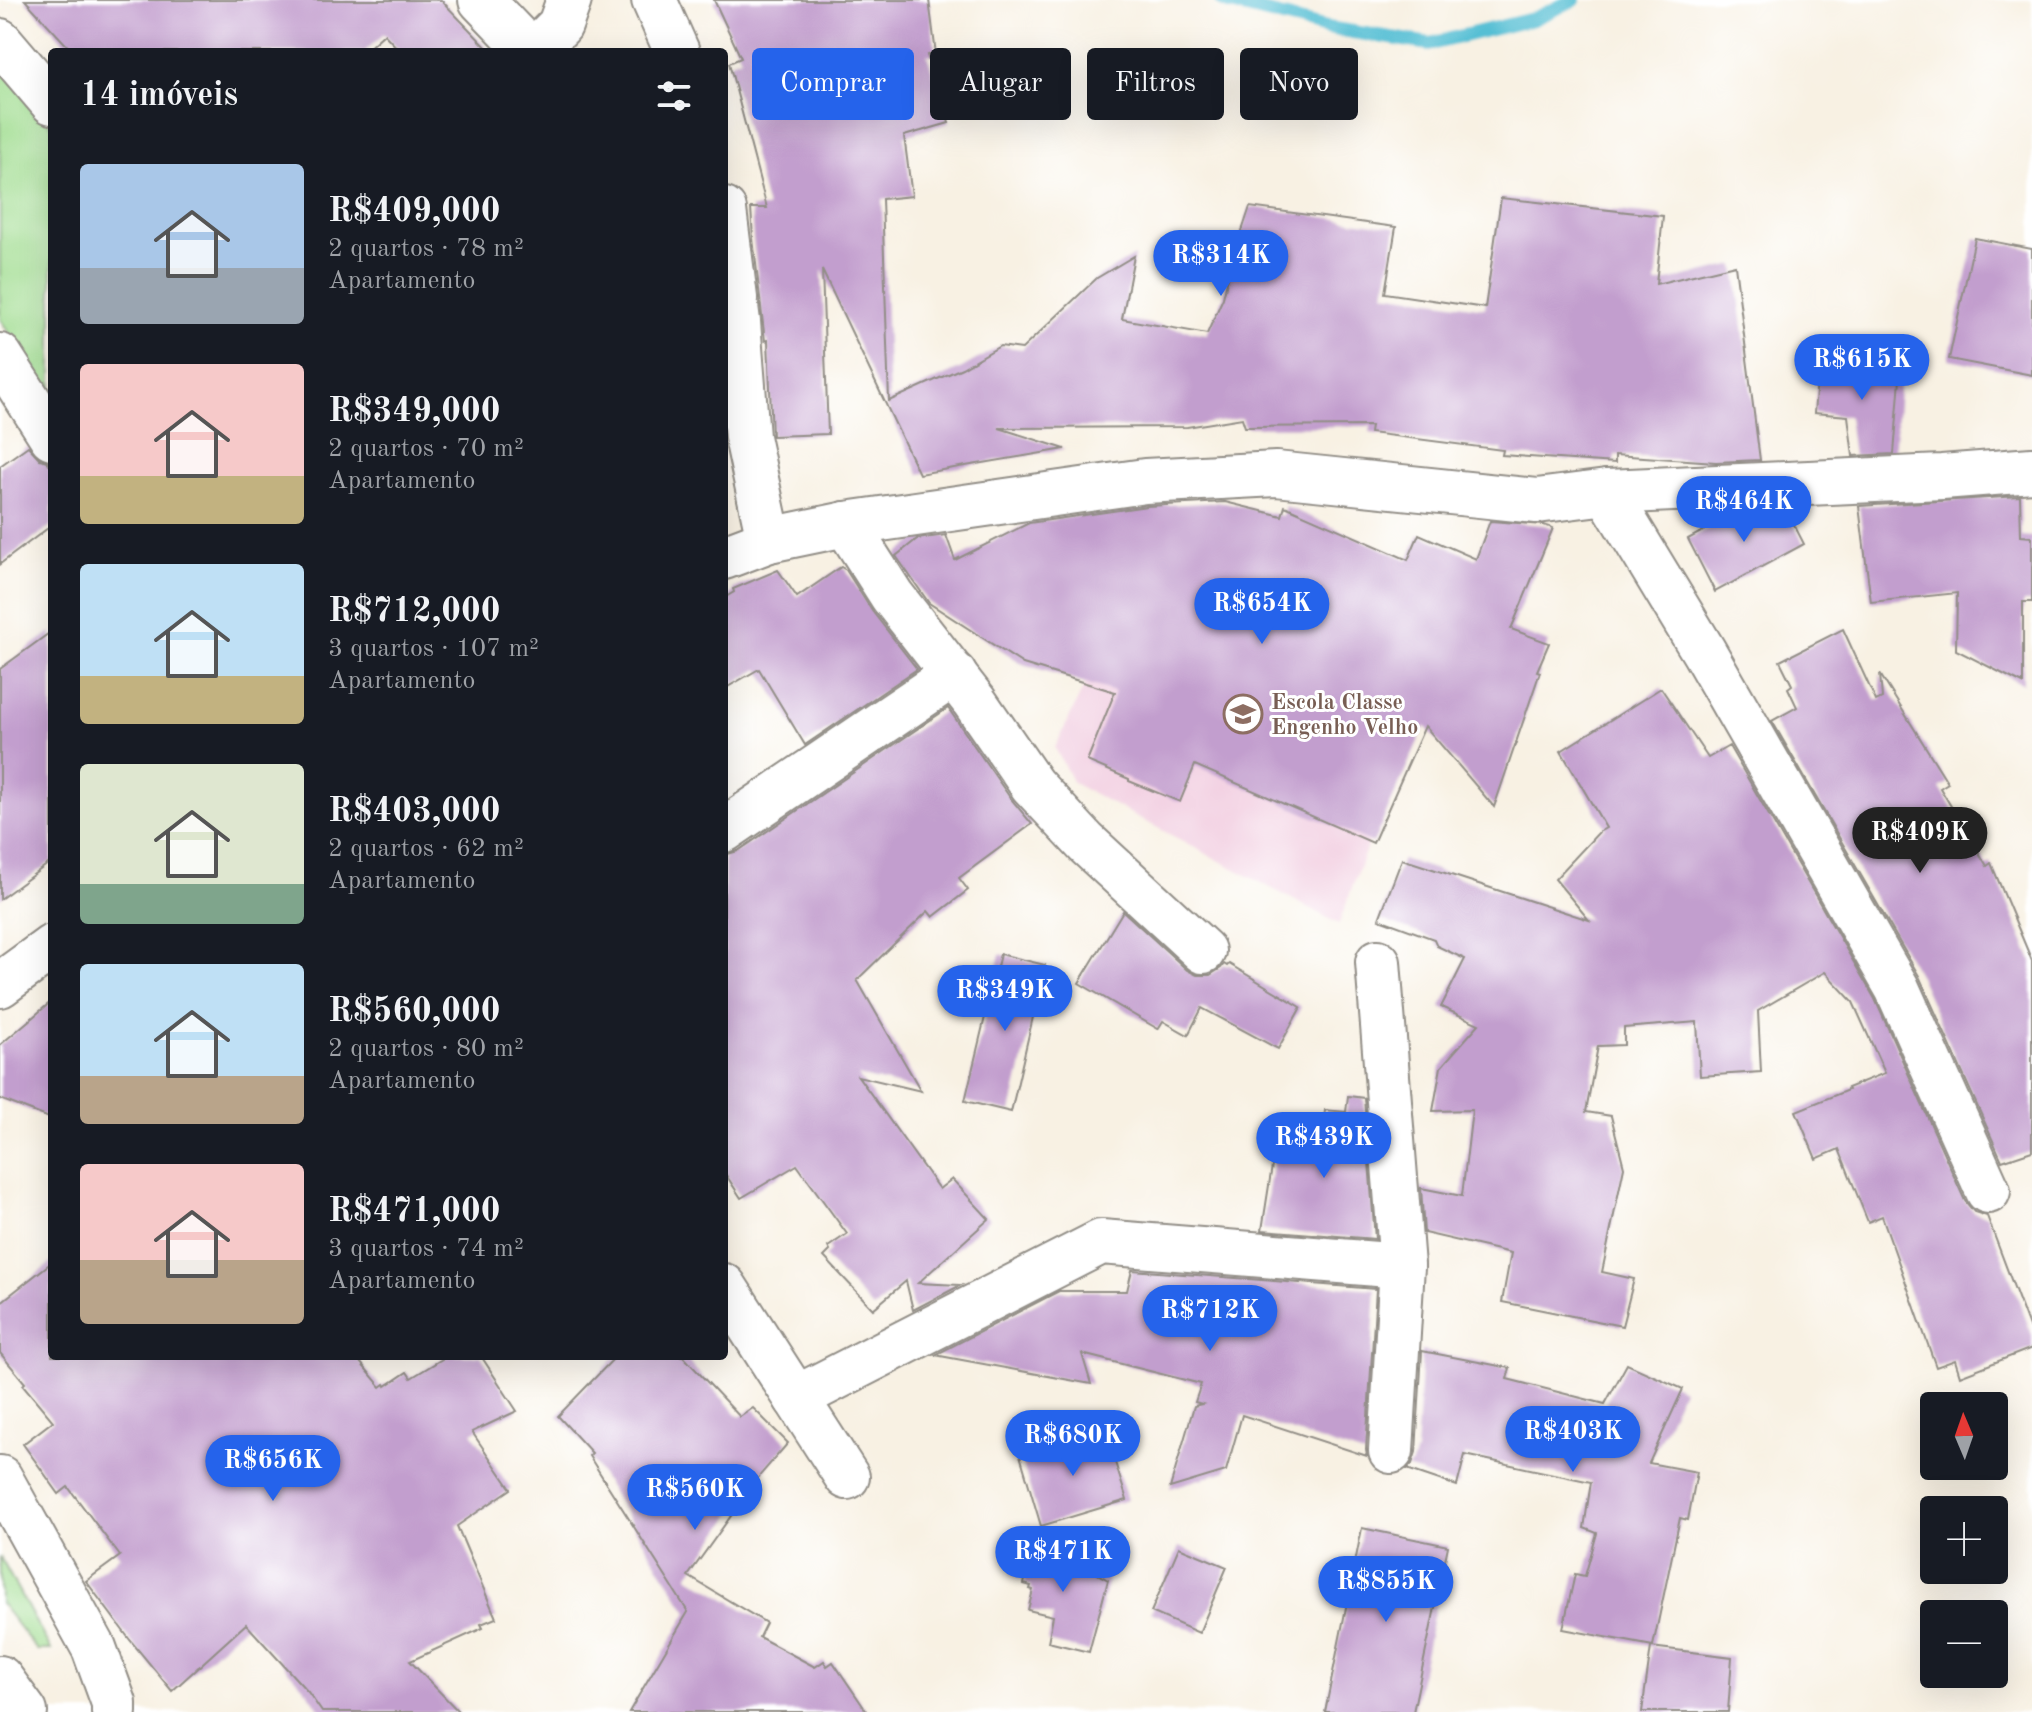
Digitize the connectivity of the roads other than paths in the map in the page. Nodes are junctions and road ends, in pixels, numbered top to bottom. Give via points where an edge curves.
1 (481, 0) edge
2 (569, 0) edge
3 (654, 0) edge
4 (0, 41) edge
5 (528, 48) edge
6 (536, 48) edge
7 (675, 48) edge
8 (48, 97) edge
9 (728, 242) edge
10 (0, 356) edge
11 (48, 431) edge
12 (2032, 470) edge
13 (1607, 492) junction
14 (846, 524) junction
15 (769, 540) junction
16 (728, 555) edge
17 (954, 674) junction
18 (728, 827) edge
19 (48, 950) edge
20 (1203, 951) dead end
21 (1378, 962) dead end
22 (0, 985) edge
23 (1988, 1191) dead end
24 (1402, 1266) junction
25 (728, 1292) edge
26 (796, 1398) junction
27 (1391, 1451) dead end
28 (847, 1477) dead end
29 (0, 1478) edge
30 (0, 1678) edge
31 (25, 1712) edge
32 (114, 1712) edge

1 - 5 street
2 - 6 street via 560,25
3 - 7 street
4 - 8 street
9 - 15 street via 747,437
10 - 11 street
12 - 13 street
13 - 14 street via 1537,501 1276,474 1145,481
13 - 23 street via 1897,988
14 - 15 street
14 - 17 street via 892,596
15 - 16 street
17 - 18 street
17 - 20 street via 1032,785 1086,843
19 - 22 street
21 - 24 street
24 - 26 street via 1101,1242
24 - 27 street
25 - 26 street
26 - 28 street
29 - 32 street via 94,1648
30 - 31 street

